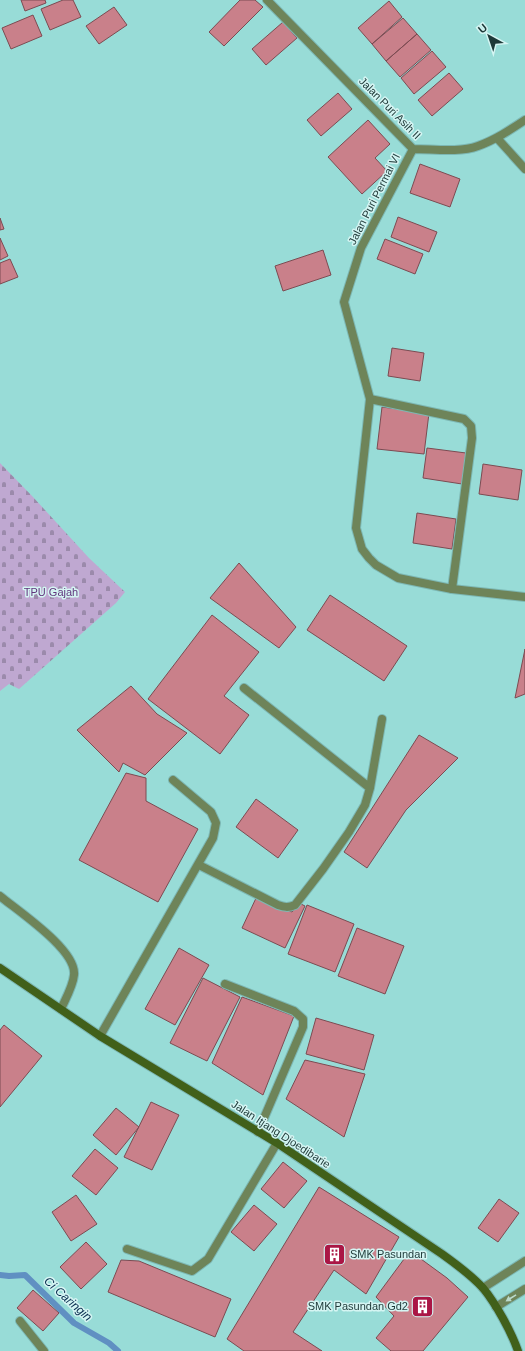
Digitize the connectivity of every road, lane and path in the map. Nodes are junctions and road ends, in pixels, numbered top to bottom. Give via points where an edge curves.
1 (267, 0) edge
2 (525, 120) edge
3 (497, 138) junction
4 (413, 149) junction
5 (525, 169) edge
6 (370, 399) junction
7 (452, 589) junction
8 (525, 597) edge
9 (244, 688) dead end
10 (382, 719) dead end
11 (173, 780) dead end
12 (370, 788) junction
13 (199, 865) junction
14 (0, 896) edge
15 (1, 971) edge
16 (226, 984) dead end
17 (61, 1009) junction
18 (100, 1036) junction
19 (258, 1132) junction
20 (277, 1144) junction
21 (127, 1249) dead end
22 (525, 1261) edge
23 (483, 1288) junction
24 (525, 1289) edge
25 (496, 1307) junction
26 (20, 1321) dead end
27 (44, 1351) edge
28 (518, 1351) edge

1 - 4 street, Jalan Puri Asih II
2 - 3 street, Jalan Puri Asih II
3 - 4 street, Jalan Puri Asih II via 477,146 458,149
3 - 5 street
4 - 6 street, Jalan Puri Permai VI via 361,248 344,302
6 - 7 street via 356,528 362,549 376,565 398,578
6 - 7 street via 464,419 471,426 472,438
7 - 8 street
9 - 12 street
10 - 12 street
11 - 13 street via 211,812 216,823 213,838
12 - 13 street via 365,805 349,832 295,905 278,905
13 - 18 street
14 - 17 street via 44,931 64,950 72,963 74,974
15 - 17 main road, Jalan Itjang Djoedibarie
16 - 19 street via 294,1011 303,1019 303,1027
17 - 18 main road, Jalan Itjang Djoedibarie
18 - 19 main road, Jalan Itjang Djoedibarie
19 - 20 main road, Jalan Itjang Djoedibarie
20 - 21 street via 208,1259 192,1271
20 - 23 main road, Jalan Itjang Djoedibarie via 442,1254
22 - 23 street
23 - 25 main road, Jalan Itjang Djoedibarie
24 -> 25 street
25 - 28 main road, Jalan Itjang Djoedibarie
26 - 27 street

